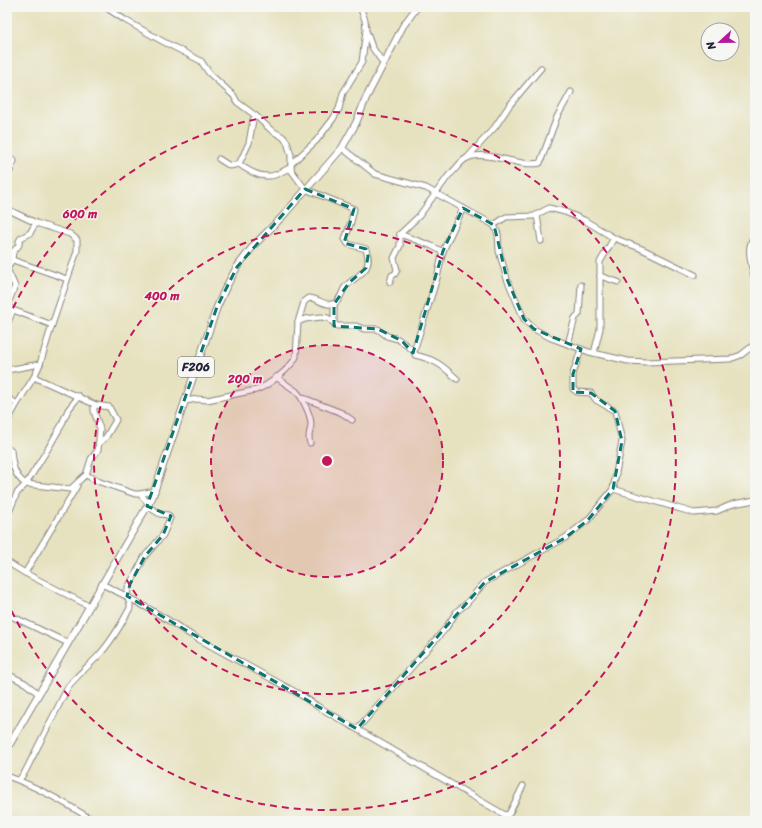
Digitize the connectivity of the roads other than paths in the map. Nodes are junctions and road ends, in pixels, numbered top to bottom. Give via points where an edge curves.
1 (104, 7) edge
2 (360, 7) edge
3 (417, 7) edge
4 (366, 30) junction
5 (383, 63) junction
6 (541, 68) dead end
7 (571, 92) dead end
8 (256, 116) junction
9 (342, 148) junction
10 (467, 158) junction
11 (7, 159) edge
12 (219, 159) dead end
13 (239, 164) junction
14 (291, 165) junction
15 (7, 178) edge
16 (305, 190) junction
17 (437, 193) junction
18 (463, 208) junction
19 (7, 209) edge
20 (537, 215) junction
21 (36, 223) junction
22 (494, 225) junction
23 (400, 234) junction
24 (755, 236) edge
25 (614, 238) junction
26 (541, 241) dead end
27 (443, 252) junction
28 (10, 259) edge
29 (696, 275) dead end
30 (600, 276) junction
31 (68, 279) junction
32 (390, 282) dead end
33 (618, 282) dead end
34 (755, 282) edge
35 (581, 286) dead end
36 (334, 304) junction
37 (7, 306) edge
38 (13, 310) junction
39 (298, 322) junction
40 (334, 323) junction
41 (7, 325) edge
42 (52, 325) junction
43 (568, 344) junction
44 (755, 344) edge
45 (581, 349) junction
46 (414, 351) junction
47 (594, 353) junction
48 (40, 364) junction
49 (7, 370) edge
50 (34, 377) junction
51 (276, 377) junction
52 (458, 379) dead end
53 (79, 396) junction
54 (7, 397) edge
55 (301, 397) junction
56 (185, 401) junction
57 (17, 404) junction
58 (96, 405) junction
59 (352, 420) dead end
60 (7, 422) edge
61 (310, 442) dead end
62 (99, 443) junction
63 (7, 449) edge
64 (86, 475) junction
65 (81, 479) junction
66 (26, 484) junction
67 (613, 489) junction
68 (155, 491) junction
69 (140, 494) junction
70 (755, 500) edge
71 (148, 505) junction
72 (7, 517) edge
73 (7, 562) edge
74 (25, 573) junction
75 (102, 584) junction
76 (127, 596) junction
77 (89, 606) junction
78 (8, 617) edge
79 (68, 643) junction
80 (7, 674) edge
81 (39, 694) junction
82 (357, 729) junction
83 (7, 749) edge
84 (7, 776) edge
85 (19, 780) junction
86 (523, 786) dead end
87 (94, 821) edge

1 - 8 street via 201,61 237,102
2 - 4 street
3 - 5 main road, F206 via 403,26
4 - 5 street via 372,47
4 - 14 street via 362,62 343,93 339,109 323,133
5 - 9 main road, F206
6 - 10 street
7 - 10 street via 557,117 540,163 479,156
8 - 13 street via 249,142
8 - 14 street via 287,142
9 - 16 main road, F206
9 - 17 street via 374,174
10 - 17 street via 459,164
11 - 15 street via 14,161
12 - 13 street via 230,166
13 - 14 street via 245,169 270,176
14 - 16 street via 293,174
16 - 36 street via 354,209 345,239 348,244 366,249 368,256 366,268 344,288 340,299
16 - 56 main road, F206 via 254,245 226,287
17 - 18 street
17 - 23 street via 419,216
18 - 22 street
18 - 27 street
19 - 21 street
20 - 22 street via 510,216
20 - 25 street via 550,208 565,212
20 - 26 street
21 - 28 street via 30,234 21,238
21 - 31 street via 70,234 77,240 77,251
22 - 43 street via 507,279 524,319 534,329
23 - 27 street
23 - 32 street via 400,246 394,258 397,270
24 - 34 street via 751,239 750,260
25 - 29 street
25 - 30 street via 600,262
27 - 46 street
28 - 31 street
28 - 37 street via 8,269 15,286
30 - 33 street
30 - 47 street via 600,329
31 - 42 street
35 - 43 street via 580,310 575,318
36 - 39 street via 327,305 309,298 304,302
36 - 40 street
37 - 38 street
38 - 41 street
38 - 42 street
39 - 40 street via 315,317 328,318
39 - 51 street via 296,357
40 - 46 street via 337,326 378,329
42 - 48 street
43 - 45 street
44 - 47 street via 737,357 699,361 636,362
45 - 47 street
45 - 67 street via 573,374 573,389 577,392 590,393 596,400 615,411 622,441
46 - 52 street via 415,355 435,361
48 - 49 street
48 - 50 street
50 - 53 street
50 - 57 street
51 - 55 street
51 - 56 street via 256,390 207,400
53 - 58 street
53 - 66 street via 68,410
54 - 57 street
55 - 59 street via 342,413
55 - 61 street via 310,418
56 - 68 main road, F206
57 - 60 street
58 - 62 street via 94,411 100,429
58 - 62 street via 109,407 116,420 106,437
62 - 64 street
63 - 66 street via 11,450 12,465 20,480
64 - 65 street
64 - 69 street
65 - 66 street via 70,489
65 - 74 street
66 - 72 street via 18,493
67 - 70 street via 694,513 717,511 733,504
67 - 82 street via 588,520 565,538 485,582 457,611 446,628
68 - 69 street
68 - 71 main road, F206
69 - 71 street
71 - 75 main road, F206
71 - 76 street via 170,518 163,535 145,556 128,588
73 - 74 street
74 - 77 street
75 - 76 street
75 - 77 main road, F206
76 - 82 street
76 - 85 street via 130,608 114,638 68,687
77 - 79 main road, F206
78 - 79 street
79 - 81 main road, F206
80 - 81 street
81 - 83 main road, F206
82 - 86 street via 505,815 509,814
84 - 85 street
85 - 87 street via 62,801

